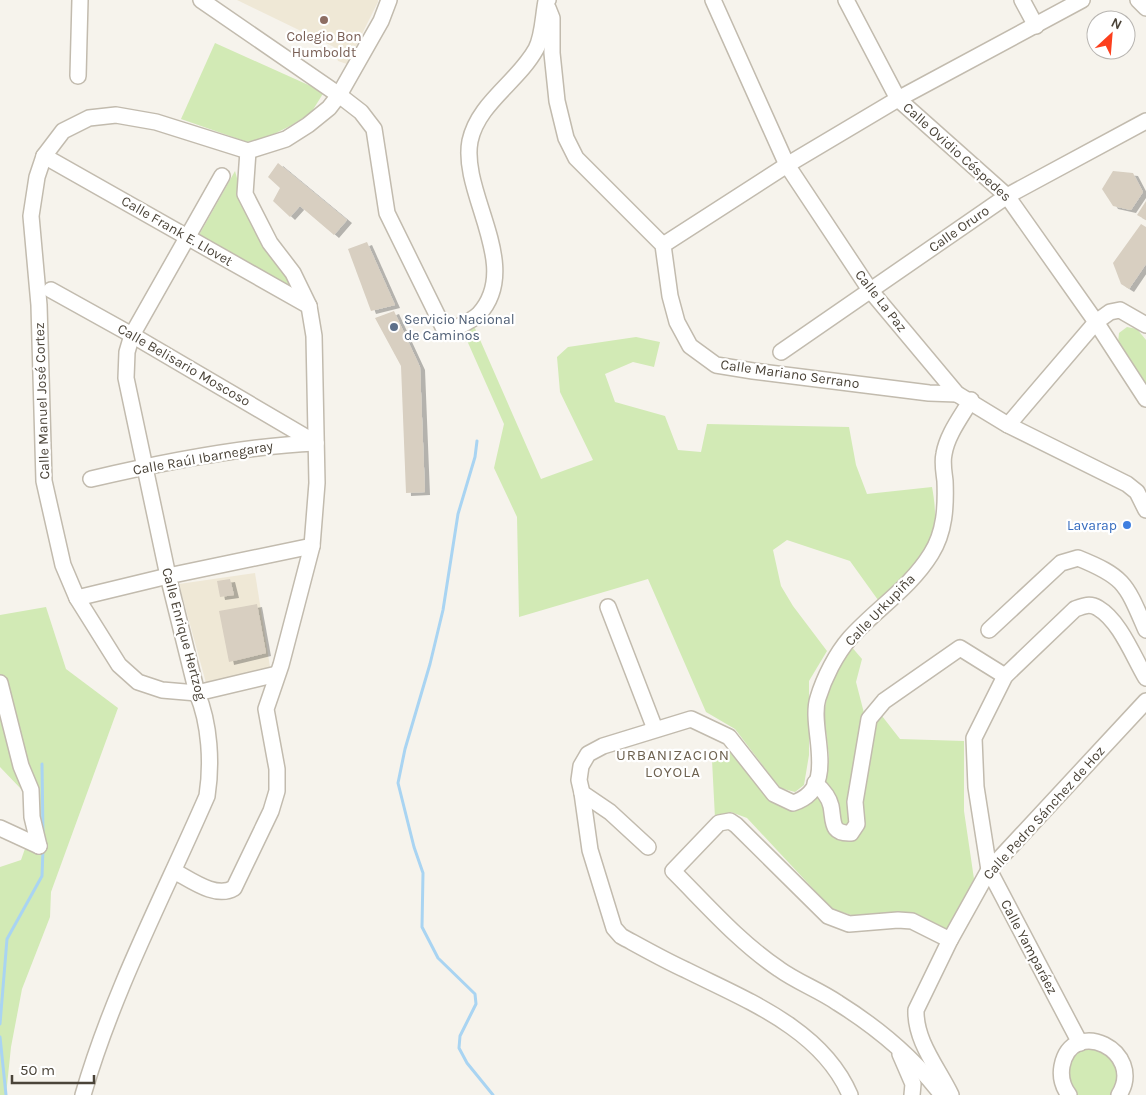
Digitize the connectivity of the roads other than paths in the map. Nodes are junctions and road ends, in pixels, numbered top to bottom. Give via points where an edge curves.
1 (80, 0) edge
2 (200, 0) edge
3 (389, 0) edge
4 (546, 0) edge
5 (713, 0) edge
6 (846, 0) edge
7 (1022, 0) edge
8 (1082, 0) edge
9 (1138, 0) edge
10 (1146, 8) edge
11 (1036, 26) junction
12 (78, 76) dead end
13 (339, 95) junction
14 (898, 99) junction
15 (1146, 121) edge
16 (248, 151) junction
17 (44, 156) junction
18 (787, 165) junction
19 (222, 176) dead end
20 (1007, 196) junction
21 (188, 237) junction
22 (663, 245) junction
23 (51, 290) dead end
24 (870, 290) junction
25 (309, 306) junction
26 (1096, 322) junction
27 (1146, 324) edge
28 (132, 335) junction
29 (780, 352) dead end
30 (964, 397) junction
31 (1146, 399) edge
32 (1008, 425) junction
33 (316, 443) junction
34 (145, 466) junction
35 (91, 479) dead end
36 (1146, 510) edge
37 (312, 546) junction
38 (168, 576) junction
39 (77, 598) junction
40 (608, 607) dead end
41 (989, 630) dead end
42 (1146, 630) edge
43 (278, 674) junction
44 (1005, 676) junction
45 (1146, 678) edge
46 (0, 683) edge
47 (197, 693) junction
48 (1146, 701) edge
49 (655, 729) junction
50 (815, 783) junction
51 (582, 793) junction
52 (0, 828) edge
53 (648, 847) dead end
54 (989, 870) junction
55 (174, 871) junction
56 (950, 940) junction
57 (893, 1041) junction
58 (1080, 1043) junction
59 (83, 1095) edge
60 (850, 1095) edge
61 (912, 1095) edge
62 (942, 1095) edge
63 (951, 1095) edge
64 (1070, 1095) edge
65 (1119, 1095) edge

1 - 12 street
2 - 13 street
3 - 13 street via 381,21
4 - 13 street via 537,48 481,116 470,141 469,164 492,247 494,270 489,298 478,314 446,333 387,214 374,129 361,112
4 - 22 street via 552,18 557,101 566,138 576,158
5 - 18 street, Calle La Paz
6 - 14 street, Calle Ovidio Céspedes
7 - 11 street
8 - 11 street
9 - 10 street
11 - 14 street
13 - 16 street via 329,108 286,139
14 - 18 street
14 - 20 street, Calle Ovidio Céspedes
15 - 20 street, Calle Oruro
16 - 17 street, Calle Manuel José Cortez via 156,122 116,115 89,118 63,131
16 - 25 street via 245,194 270,243 292,273
17 - 21 street, Calle Frank E. Llovet
17 - 39 street, Calle Manuel José Cortez via 31,216 39,305 44,481 63,565
18 - 22 street
18 - 24 street, Calle La Paz
19 - 21 street, Calle Enrique Hertzog
20 - 24 street, Calle Oruro
20 - 26 street, Calle Ovidio Céspedes
21 - 25 street, Calle Frank E. Llovet
21 - 28 street, Calle Enrique Hertzog
22 - 30 street, Calle Mariano Serrano via 677,322 690,346 716,365
23 - 28 street, Calle Belisario Moscoso
24 - 29 street, Calle Oruro
24 - 30 street, Calle La Paz
25 - 33 street via 314,336
26 - 27 street via 1110,312 1120,310
26 - 31 street, Calle Ovidio Céspedes
26 - 32 street
28 - 33 street, Calle Belisario Moscoso
28 - 34 street, Calle Enrique Hertzog via 127,352 126,378
30 - 32 street, Calle La Paz
30 - 50 street, Calle Urkupiña via 945,449 944,515 942,530 931,555 904,589 849,639 824,681 817,701 820,768
32 - 36 street, Calle La Paz via 1127,484 1137,492
33 - 34 street, Calle Raúl Ibarnegaray via 280,444
33 - 37 street via 317,484
34 - 35 street, Calle Raúl Ibarnegaray
34 - 38 street, Calle Enrique Hertzog
37 - 38 street
37 - 43 street
38 - 39 street
38 - 47 street, Calle Enrique Hertzog
39 - 47 street, Calle Manuel José Cortez via 120,664 138,682 162,690
40 - 49 street
41 - 42 street via 1061,563 1078,558 1119,578 1126,586
43 - 47 street, Calle Manuel José Cortez
43 - 55 street via 266,709 277,769 277,791 242,875 227,893 217,892
44 - 45 street, Calle Yamparáez via 1075,609 1086,605 1097,607 1114,623
44 - 50 street via 960,648 884,701 869,719 855,802 857,824 851,833 835,828 831,806
44 - 54 street, Calle Yamparáez via 974,738 976,787
46 - 52 street via 21,766 31,790 38,846
47 - 55 street, Calle Enrique Hertzog via 203,706 211,771 207,796
48 - 54 street, Calle Pedro Sánchez de Hoz
49 - 50 street via 692,719 730,737 774,794 784,800 793,803 804,799
49 - 51 street via 588,754 581,766 579,780
51 - 53 street via 610,812
51 - 60 street via 590,850 614,928 629,940 759,1005 799,1033 841,1075
54 - 56 street, Calle Pedro Sánchez de Hoz
54 - 58 street, Calle Yamparáez
55 - 59 street, Calle Enrique Hertzog via 114,1001
56 - 57 street via 912,921 849,924 828,916 730,821 720,823 673,871 748,947 780,970 838,1002
56 - 63 street, Calle Pedro Sánchez de Hoz via 916,1010 916,1023
57 - 61 street via 914,1084
57 - 62 street via 911,1057
58 - 64 street via 1066,1056 1061,1068 1062,1081
58 - 65 street via 1093,1040 1106,1043 1121,1054 1127,1073

